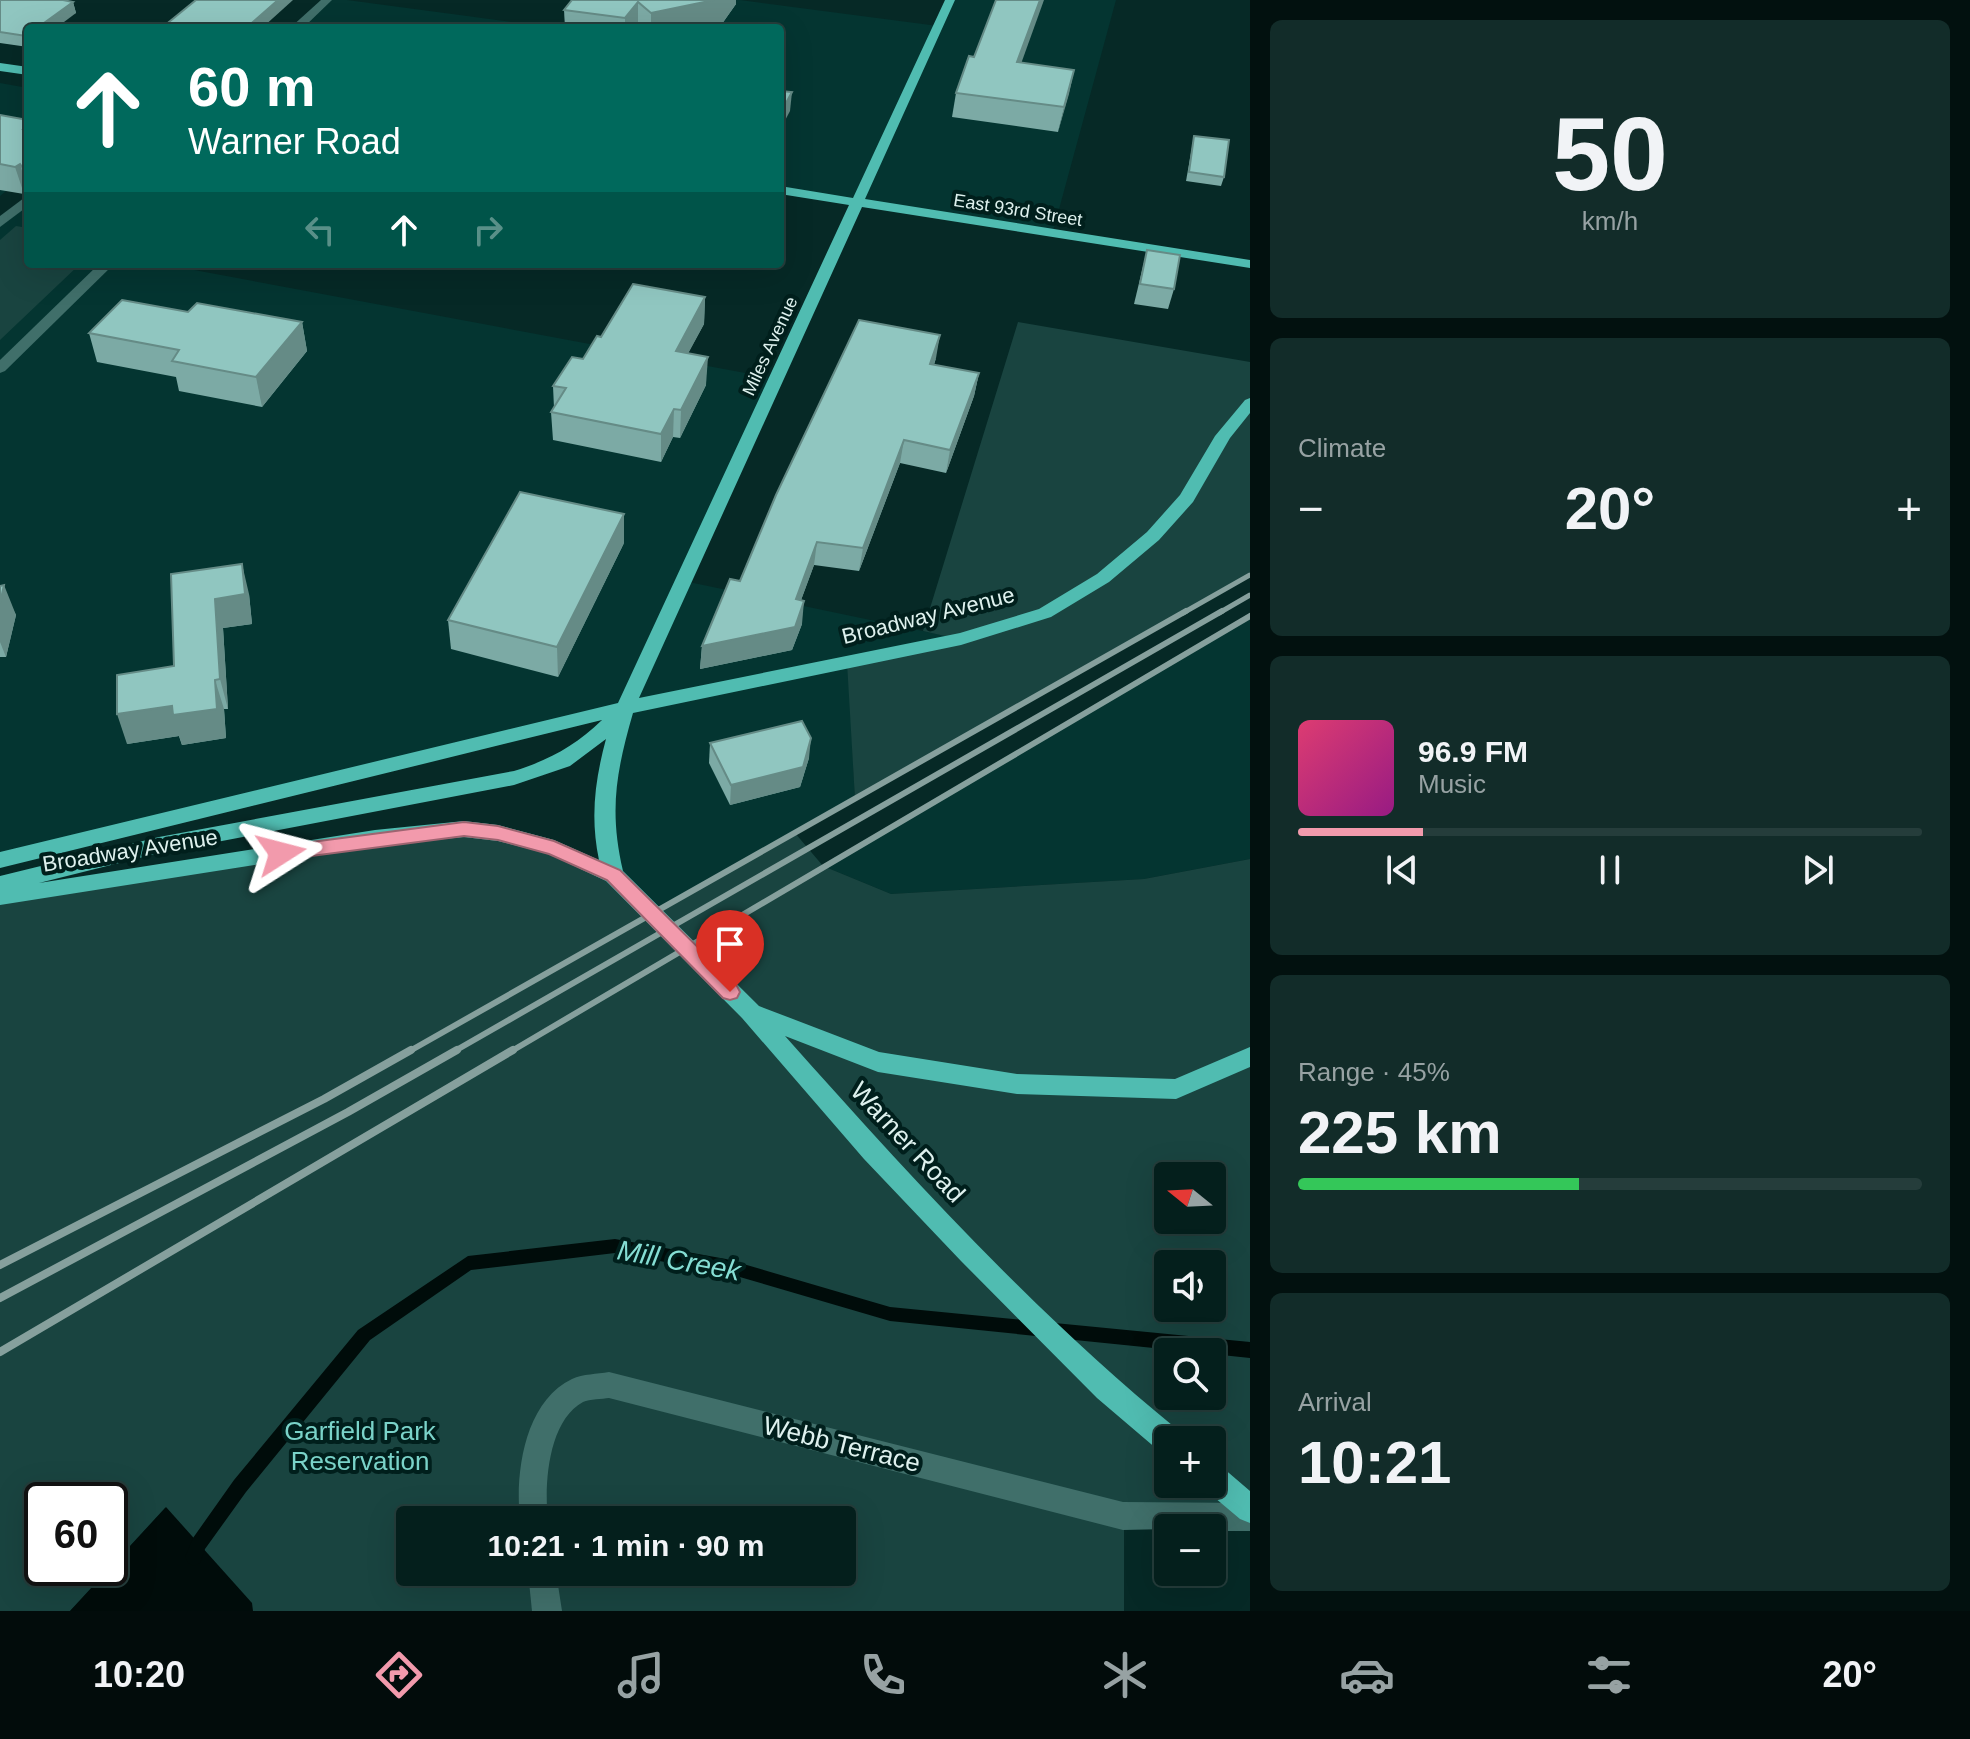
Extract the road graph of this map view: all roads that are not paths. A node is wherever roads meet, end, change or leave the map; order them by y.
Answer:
1 (327, 0) edge
2 (950, 0) edge
3 (300, 24) edge
4 (0, 67) edge
5 (24, 70) edge
6 (784, 191) edge
7 (24, 202) edge
8 (858, 202) junction
9 (0, 223) edge
10 (1250, 264) edge
11 (103, 268) edge
12 (0, 368) edge
13 (1250, 403) edge
14 (625, 708) junction
15 (0, 860) edge
16 (613, 875) junction
17 (0, 884) edge
18 (0, 897) edge
19 (750, 1011) junction
20 (1250, 1057) edge
21 (1154, 1428) edge
22 (1226, 1489) edge
23 (532, 1506) edge
24 (1250, 1509) edge
25 (1250, 1517) edge
26 (544, 1586) edge
27 (547, 1611) edge

1 - 3 street
2 - 8 main road, Miles Avenue
4 - 5 main road
6 - 8 main road, East 93rd Street
7 - 9 street
8 - 10 main road, East 93rd Street
8 - 14 main road, Miles Avenue
11 - 12 street
13 - 14 main road, Broadway Avenue
14 - 15 main road, Broadway Avenue
14 - 16 main road
14 - 17 main road
16 - 18 main road, Broadway Avenue
16 - 19 main road, Warner Road
19 - 20 main road
19 - 21 main road, Warner Road
22 - 24 main road
23 - 25 street, Webb Terrace
26 - 27 street

